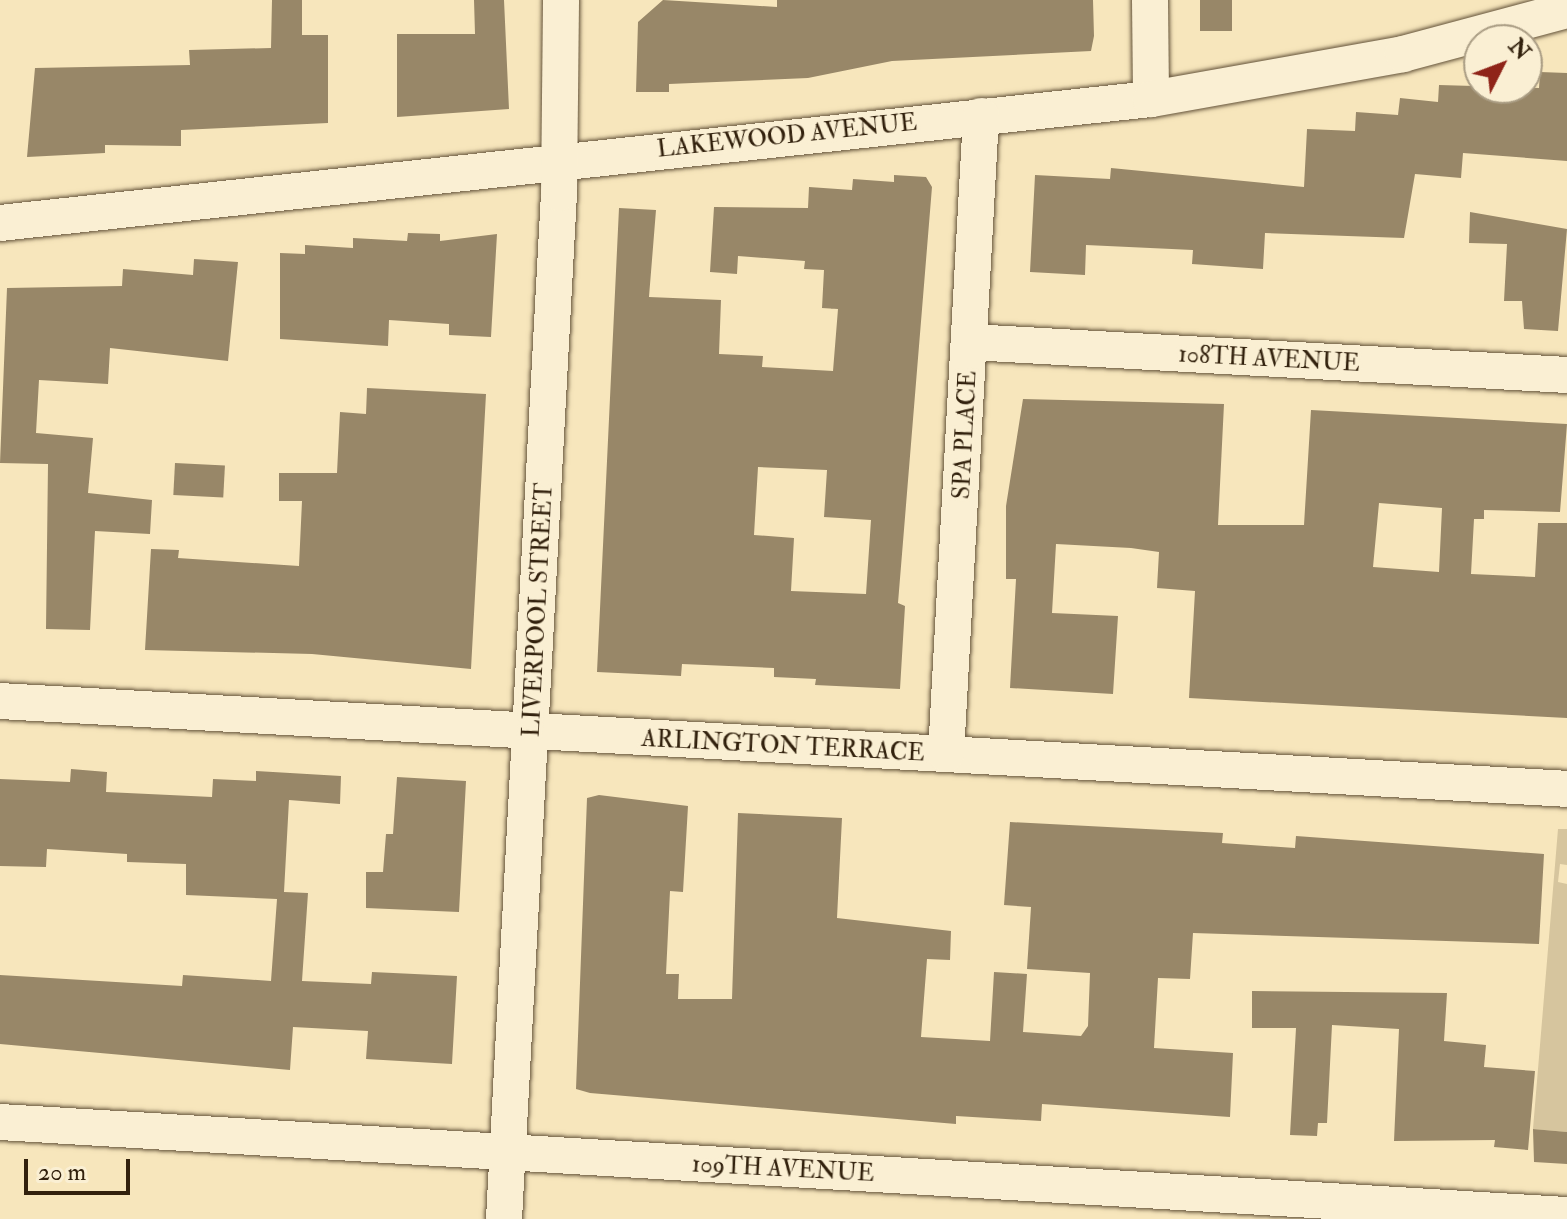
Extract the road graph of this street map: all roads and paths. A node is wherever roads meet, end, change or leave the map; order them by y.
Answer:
1 (561, 0) edge
2 (1150, 0) edge
3 (1567, 10) edge
4 (1151, 99) junction
5 (981, 116) junction
6 (560, 158) junction
7 (0, 223) edge
8 (970, 342) junction
9 (1567, 375) edge
10 (0, 701) edge
11 (531, 732) junction
12 (946, 754) junction
13 (1567, 789) edge
14 (0, 1122) edge
15 (507, 1154) junction
16 (1567, 1215) edge
17 (504, 1219) edge

1 - 6 street, LIVERPOOL STREET
2 - 4 street
3 - 4 street, LAKEWOOD AVENUE
4 - 5 street, LAKEWOOD AVENUE
5 - 6 street, LAKEWOOD AVENUE
5 - 8 street, SPA PLACE
6 - 7 street, LAKEWOOD AVENUE
6 - 11 street, LIVERPOOL STREET
8 - 9 street, 108TH AVENUE
8 - 12 street, SPA PLACE
10 - 11 street, ARLINGTON TERRACE
11 - 12 street, ARLINGTON TERRACE
11 - 15 street, LIVERPOOL STREET
12 - 13 street, ARLINGTON TERRACE
14 - 15 street, 109TH AVENUE
15 - 16 street, 109TH AVENUE
15 - 17 street, LIVERPOOL STREET

